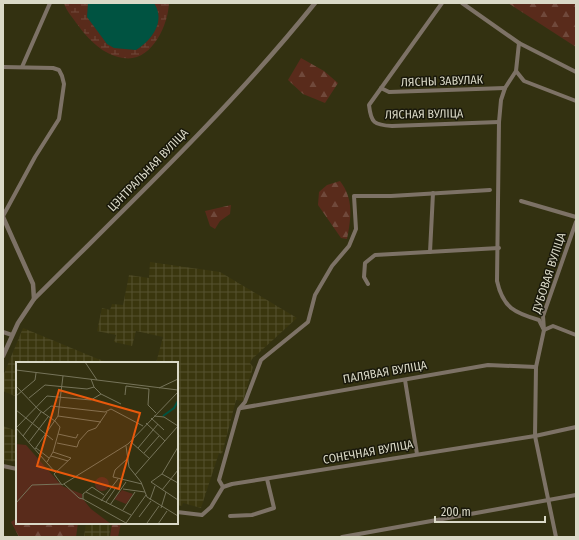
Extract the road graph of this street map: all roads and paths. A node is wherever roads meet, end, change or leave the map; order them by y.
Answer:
1 (50, 3) edge
2 (315, 3) edge
3 (442, 3) edge
4 (462, 3) edge
5 (519, 43) junction
6 (3, 67) edge
7 (22, 67) junction
8 (516, 71) junction
9 (576, 72) edge
10 (381, 88) junction
11 (505, 88) junction
12 (576, 101) edge
13 (499, 122) junction
14 (490, 190) dead end
15 (433, 194) junction
16 (521, 201) dead end
17 (3, 217) edge
18 (576, 217) edge
19 (576, 222) edge
20 (498, 248) junction
21 (430, 252) junction
22 (368, 284) dead end
23 (34, 299) junction
24 (544, 330) junction
25 (3, 332) edge
26 (576, 335) edge
27 (12, 336) junction
28 (3, 356) edge
29 (536, 367) junction
30 (405, 380) junction
31 (239, 409) junction
32 (576, 426) edge
33 (535, 436) junction
34 (417, 454) junction
35 (3, 466) edge
36 (16, 469) edge
37 (267, 479) junction
38 (223, 487) junction
39 (576, 495) edge
40 (548, 500) junction
41 (178, 512) edge
42 (230, 516) dead end
43 (342, 537) edge
44 (556, 537) edge

1 - 7 street
2 - 23 street, ЦЭНТРАЛЬНАЯ ВУЛІЦА
3 - 10 street, ЛЯСНАЯ ВУЛІЦА
4 - 5 street
5 - 8 street
5 - 9 street
6 - 7 street
7 - 17 street
8 - 11 street
8 - 12 street
10 - 11 street, ЛЯСНЫ ЗАВУЛАК
10 - 13 street, ЛЯСНАЯ ВУЛІЦА
11 - 13 street
13 - 20 street
14 - 15 street
15 - 21 street
15 - 31 street
16 - 18 street
17 - 23 street
19 - 24 street, ДУБОВАЯ ВУЛІЦА
20 - 21 street
20 - 24 street
21 - 22 street
23 - 27 street, ЦЭНТРАЛЬНАЯ ВУЛІЦА
24 - 26 street
24 - 29 street, ДУБОВАЯ ВУЛІЦА
25 - 27 street
27 - 28 street, ЦЭНТРАЛЬНАЯ ВУЛІЦА
29 - 30 street, ПАЛЯВАЯ ВУЛІЦА
29 - 33 street, ДУБОВАЯ ВУЛІЦА
30 - 31 street, ПАЛЯВАЯ ВУЛІЦА
30 - 34 street
31 - 38 street
32 - 33 street, СОНЕЧНАЯ ВУЛІЦА
33 - 34 street, СОНЕЧНАЯ ВУЛІЦА
33 - 40 street, ДУБОВАЯ ВУЛІЦА
34 - 37 street, СОНЕЧНАЯ ВУЛІЦА
35 - 36 street
37 - 38 street, СОНЕЧНАЯ ВУЛІЦА
37 - 42 street
38 - 41 street
39 - 40 street
40 - 43 street
40 - 44 street, ДУБОВАЯ ВУЛІЦА

